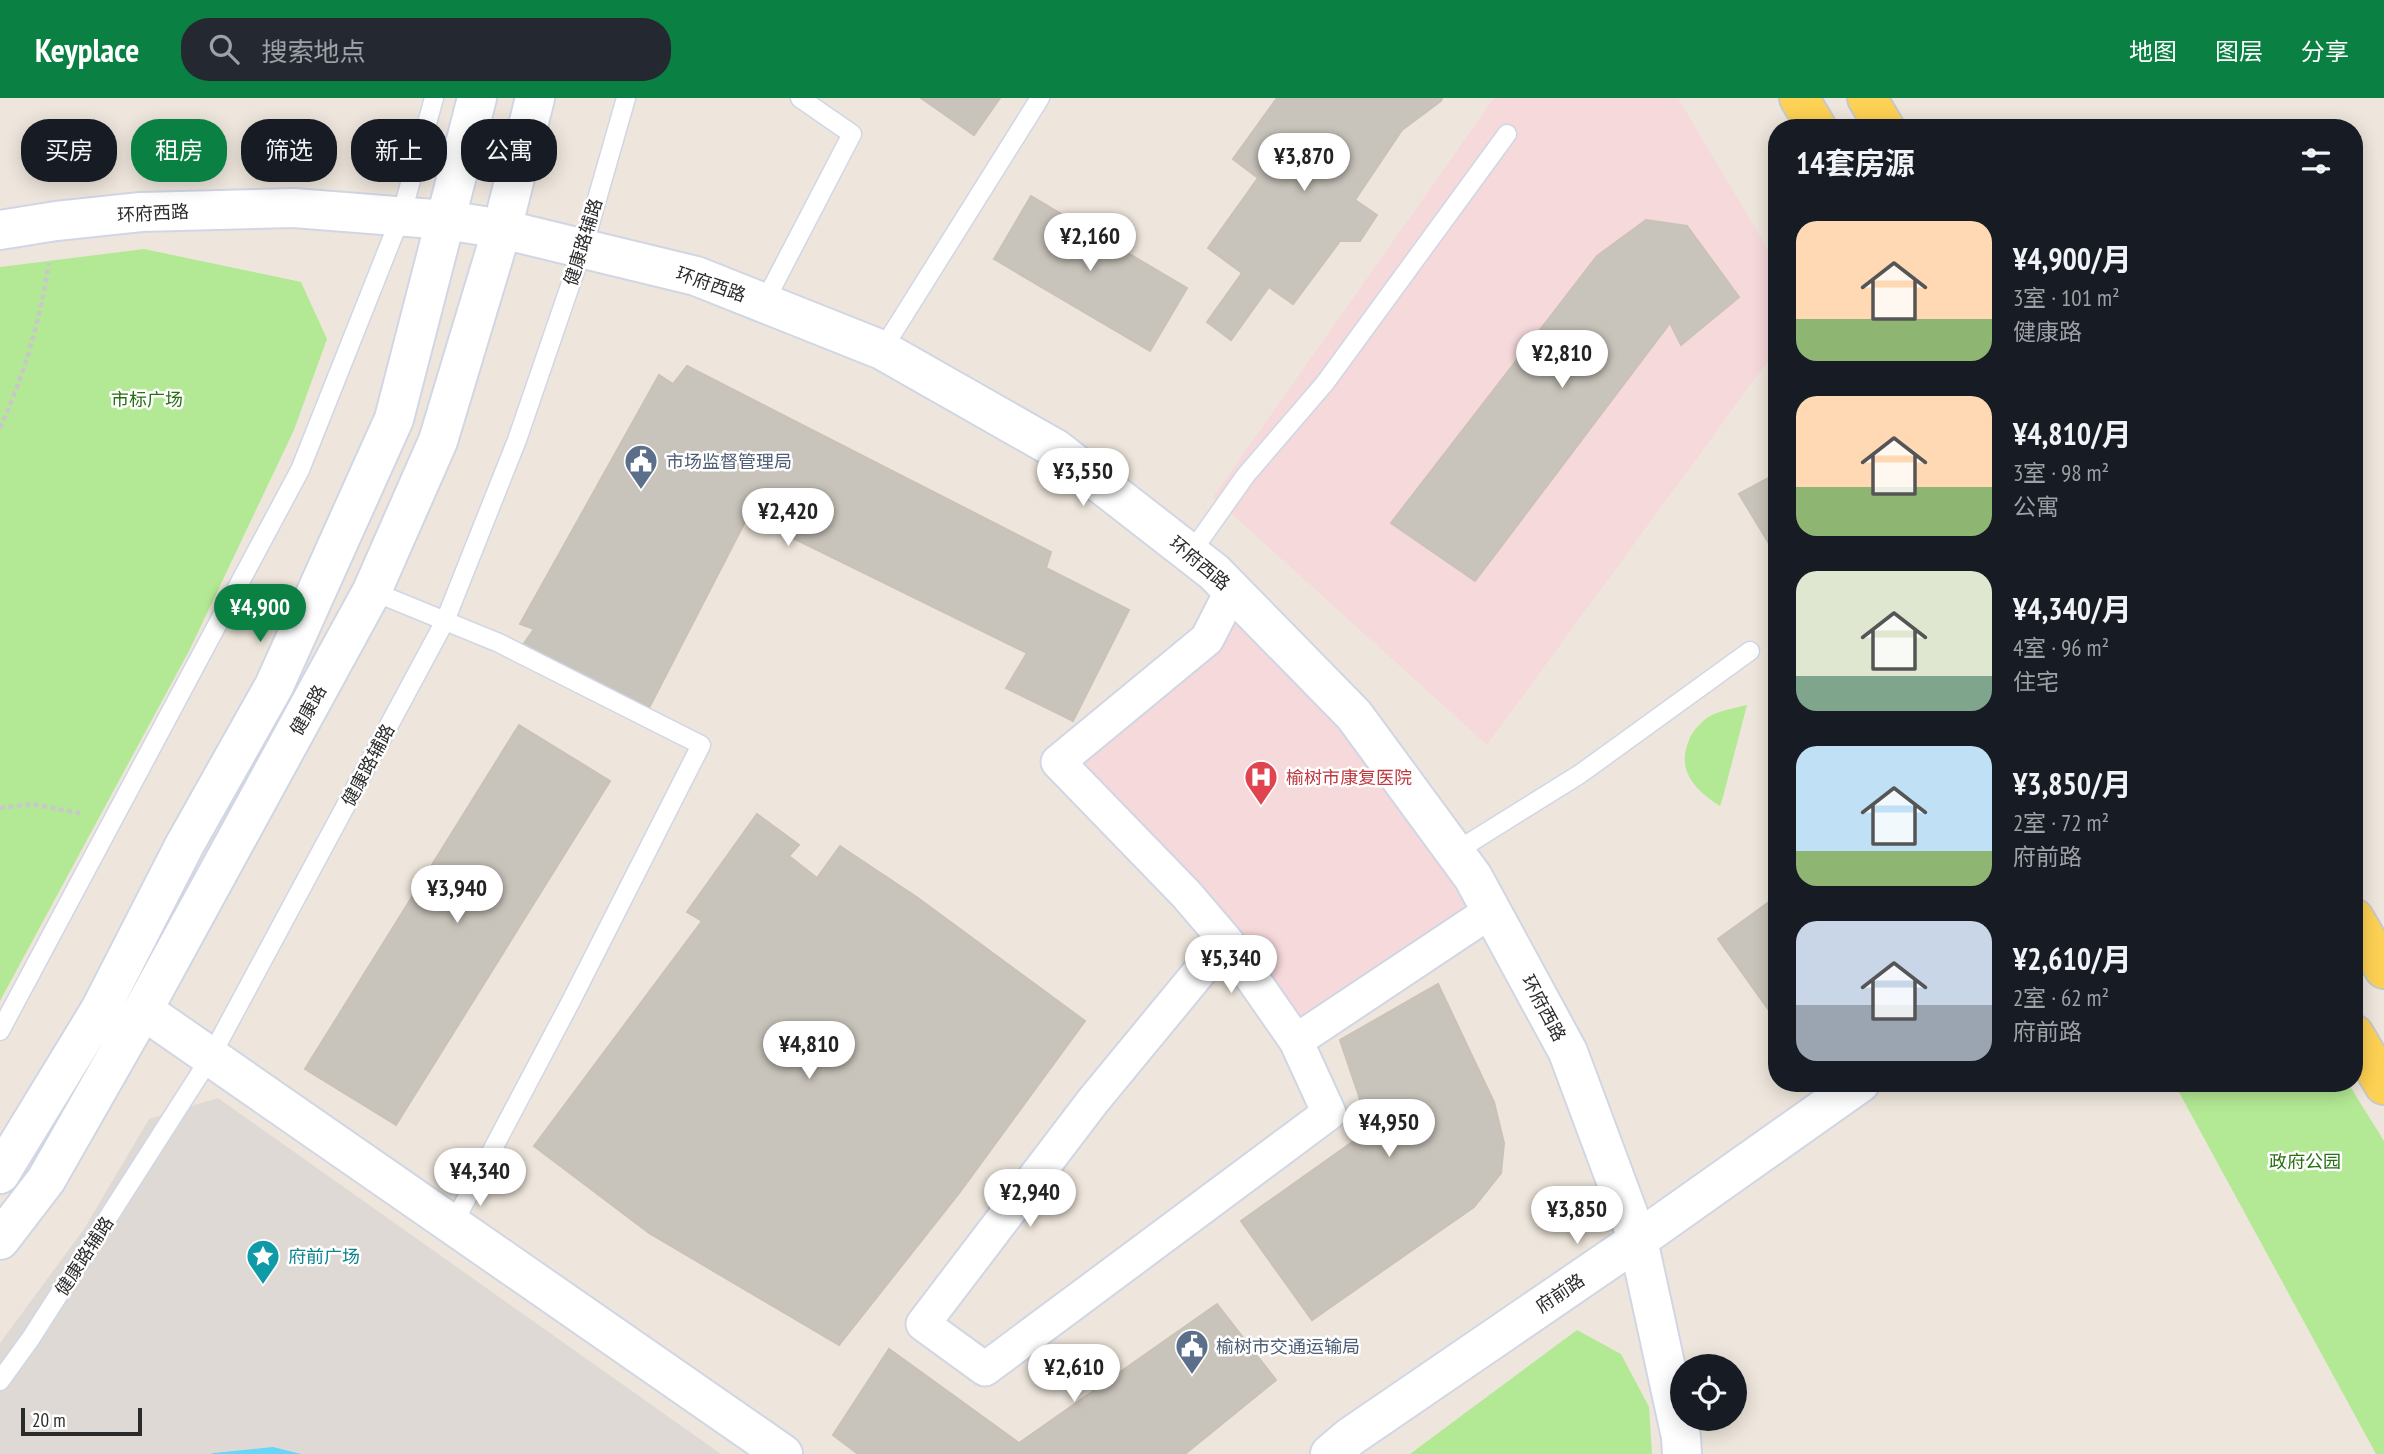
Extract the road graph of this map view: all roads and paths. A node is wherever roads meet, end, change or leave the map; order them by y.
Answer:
1 (435, 98) edge
2 (477, 98) edge
3 (536, 98) edge
4 (626, 98) edge
5 (800, 98) edge
6 (1040, 98) edge
7 (1799, 98) edge
8 (1867, 98) edge
9 (1812, 119) edge
10 (1880, 119) edge
11 (1507, 134) dead end
12 (401, 216) junction
13 (446, 220) junction
14 (56, 221) junction
15 (502, 229) junction
16 (0, 230) edge
17 (583, 248) junction
18 (764, 303) junction
19 (882, 350) junction
20 (0, 428) edge
21 (1190, 554) junction
22 (1232, 590) junction
23 (372, 591) junction
24 (445, 621) junction
25 (1750, 650) dead end
26 (1455, 852) junction
27 (1491, 911) junction
28 (2363, 933) edge
29 (1227, 942) junction
30 (2384, 969) edge
31 (143, 1010) junction
32 (0, 1031) edge
33 (1296, 1041) junction
34 (2363, 1049) edge
35 (210, 1058) junction
36 (2384, 1085) edge
37 (1847, 1092) edge
38 (0, 1174) edge
39 (452, 1226) junction
40 (0, 1240) edge
41 (1638, 1240) junction
42 (0, 1381) edge
43 (783, 1454) edge
44 (1330, 1454) edge
45 (1682, 1454) edge

1 - 12 lane
2 - 13 street
3 - 15 street, 健康路
4 - 17 lane, 健康路辅路
5 - 18 lane
6 - 19 lane
7 - 9 main road
8 - 10 main road
11 - 21 lane
12 - 13 street, 环府西路
12 - 14 street, 环府西路
12 - 32 lane
13 - 15 street, 环府西路
13 - 38 street
14 - 16 street, 环府西路
14 - 20 path
15 - 17 street, 环府西路
15 - 23 street, 健康路
17 - 18 street, 环府西路
17 - 24 lane, 健康路辅路
18 - 19 street, 环府西路
19 - 21 street, 环府西路
21 - 22 street, 环府西路
22 - 26 street, 环府西路
22 - 29 street
23 - 24 lane
23 - 31 street, 健康路
24 - 35 lane, 健康路辅路
24 - 39 lane
25 - 26 lane
26 - 27 street, 环府西路
27 - 33 street
27 - 41 street, 环府西路
28 - 30 main road
29 - 33 street
29 - 33 street
31 - 35 street
31 - 40 street, 健康路
34 - 36 main road
35 - 39 street
35 - 42 lane, 健康路辅路
37 - 41 street, 府前路
39 - 43 street
41 - 44 street, 府前路
41 - 45 street, 环府西路

